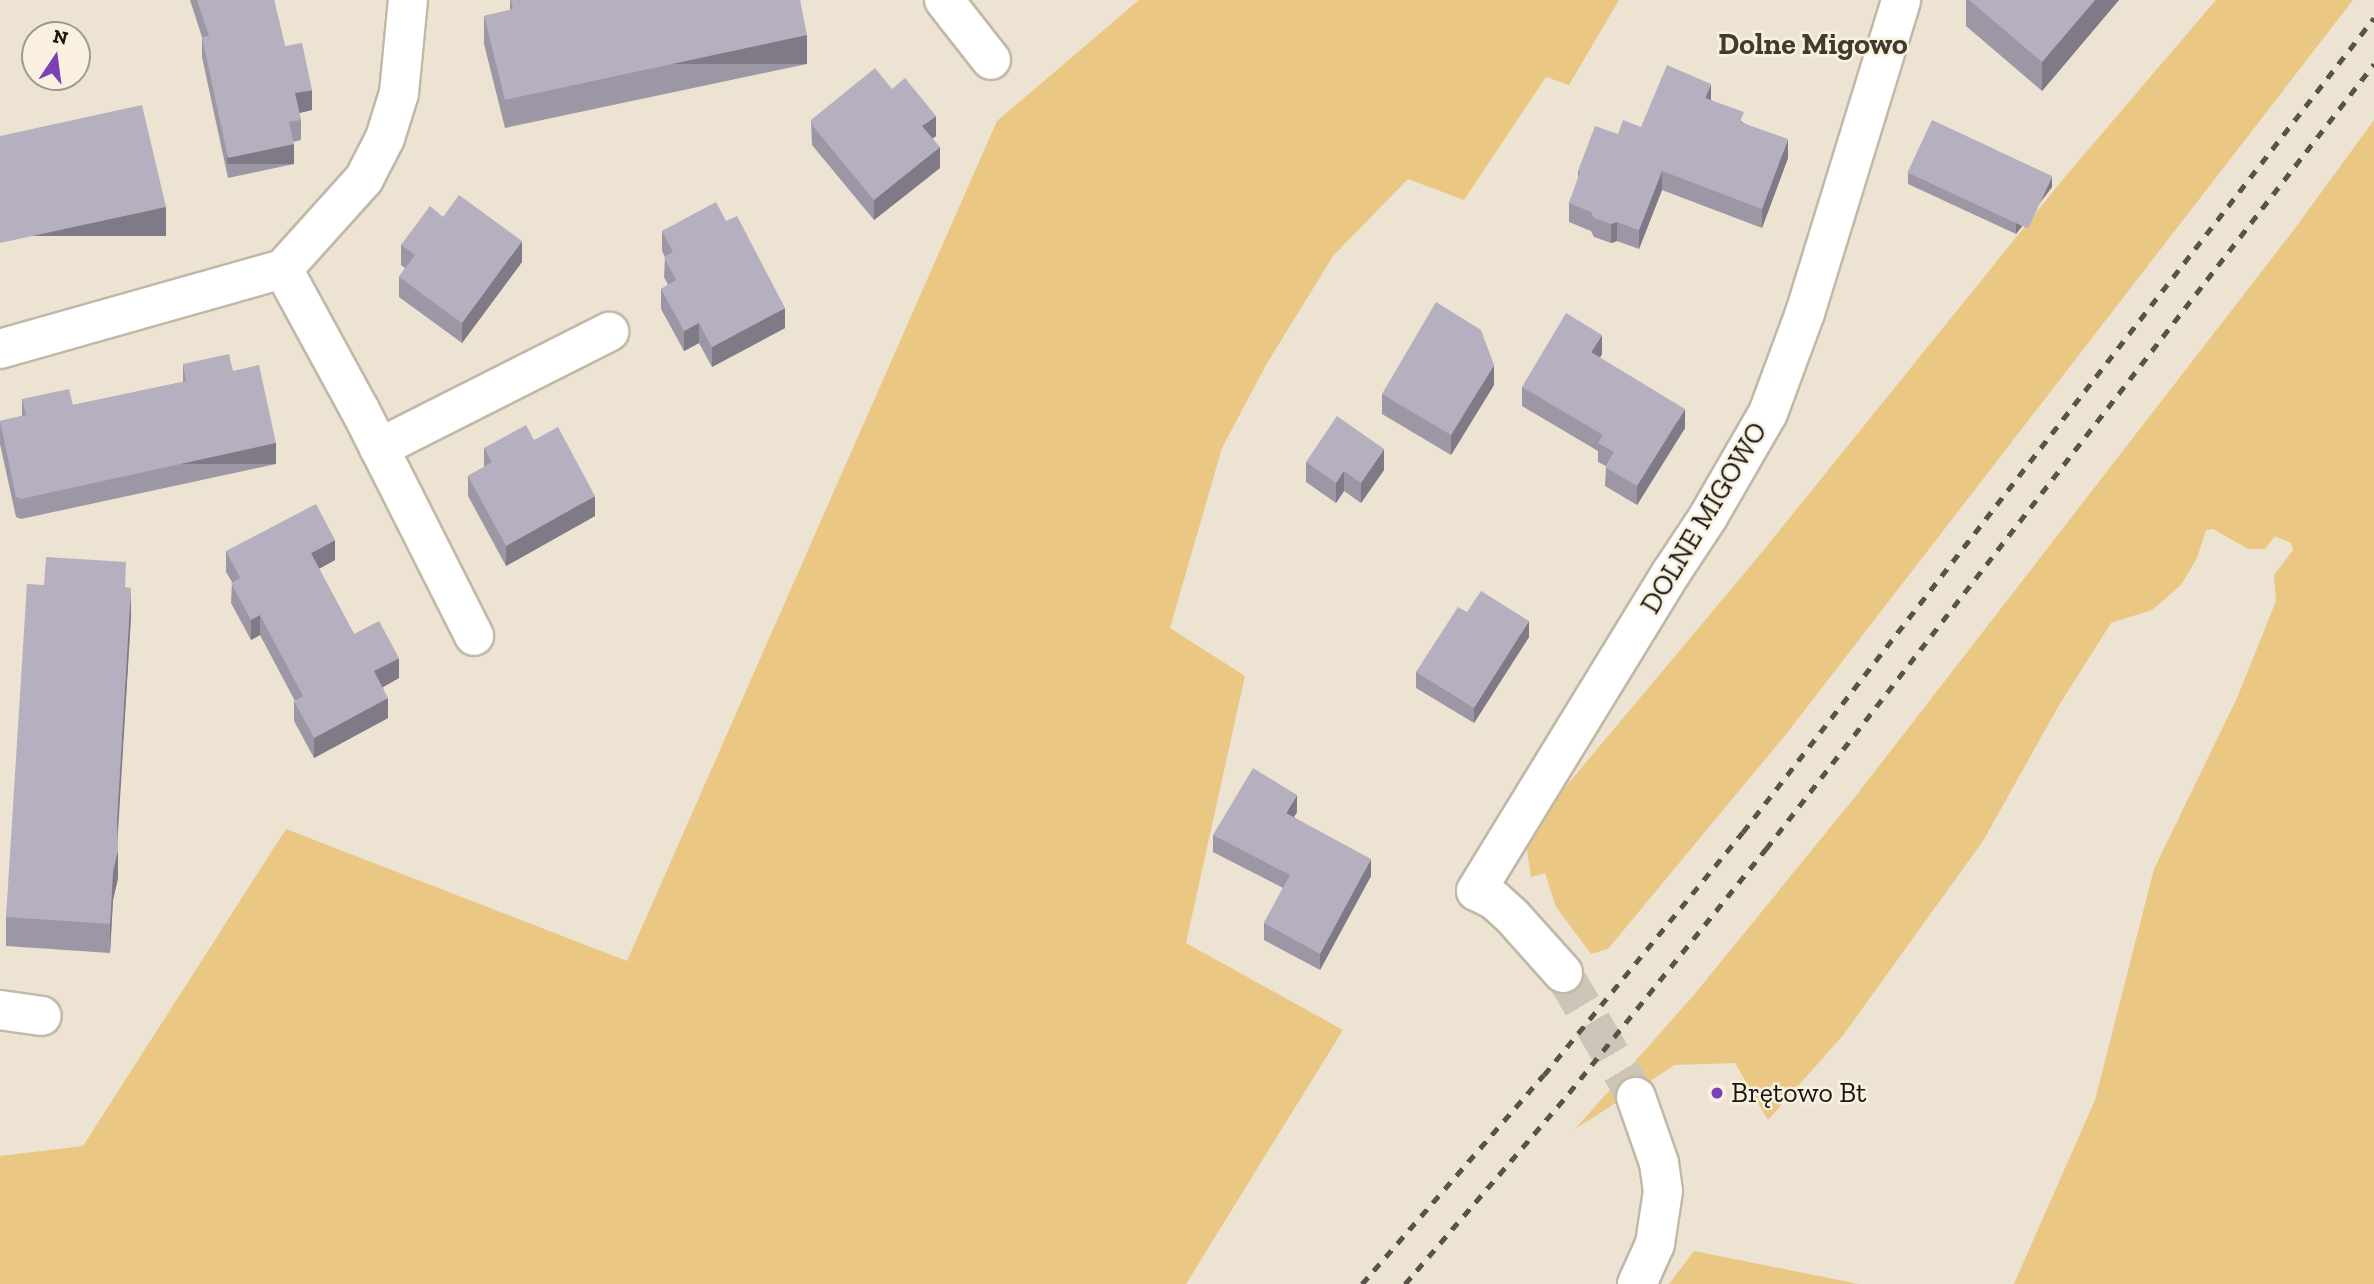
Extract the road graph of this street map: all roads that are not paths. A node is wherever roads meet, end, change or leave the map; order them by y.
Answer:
1 (408, 0) edge
2 (944, 0) edge
3 (1901, 0) edge
4 (991, 60) dead end
5 (283, 269) junction
6 (609, 331) dead end
7 (0, 349) edge
8 (379, 447) junction
9 (474, 636) dead end
10 (1563, 973) tunnel mouth
11 (0, 1010) edge
12 (42, 1016) dead end
13 (1636, 1097) tunnel mouth
14 (1637, 1284) edge

1 - 5 street
2 - 4 street
3 - 10 street, DOLNE MIGOWO
5 - 7 street
5 - 8 street
6 - 8 street
8 - 9 street
11 - 12 street
13 - 14 street

